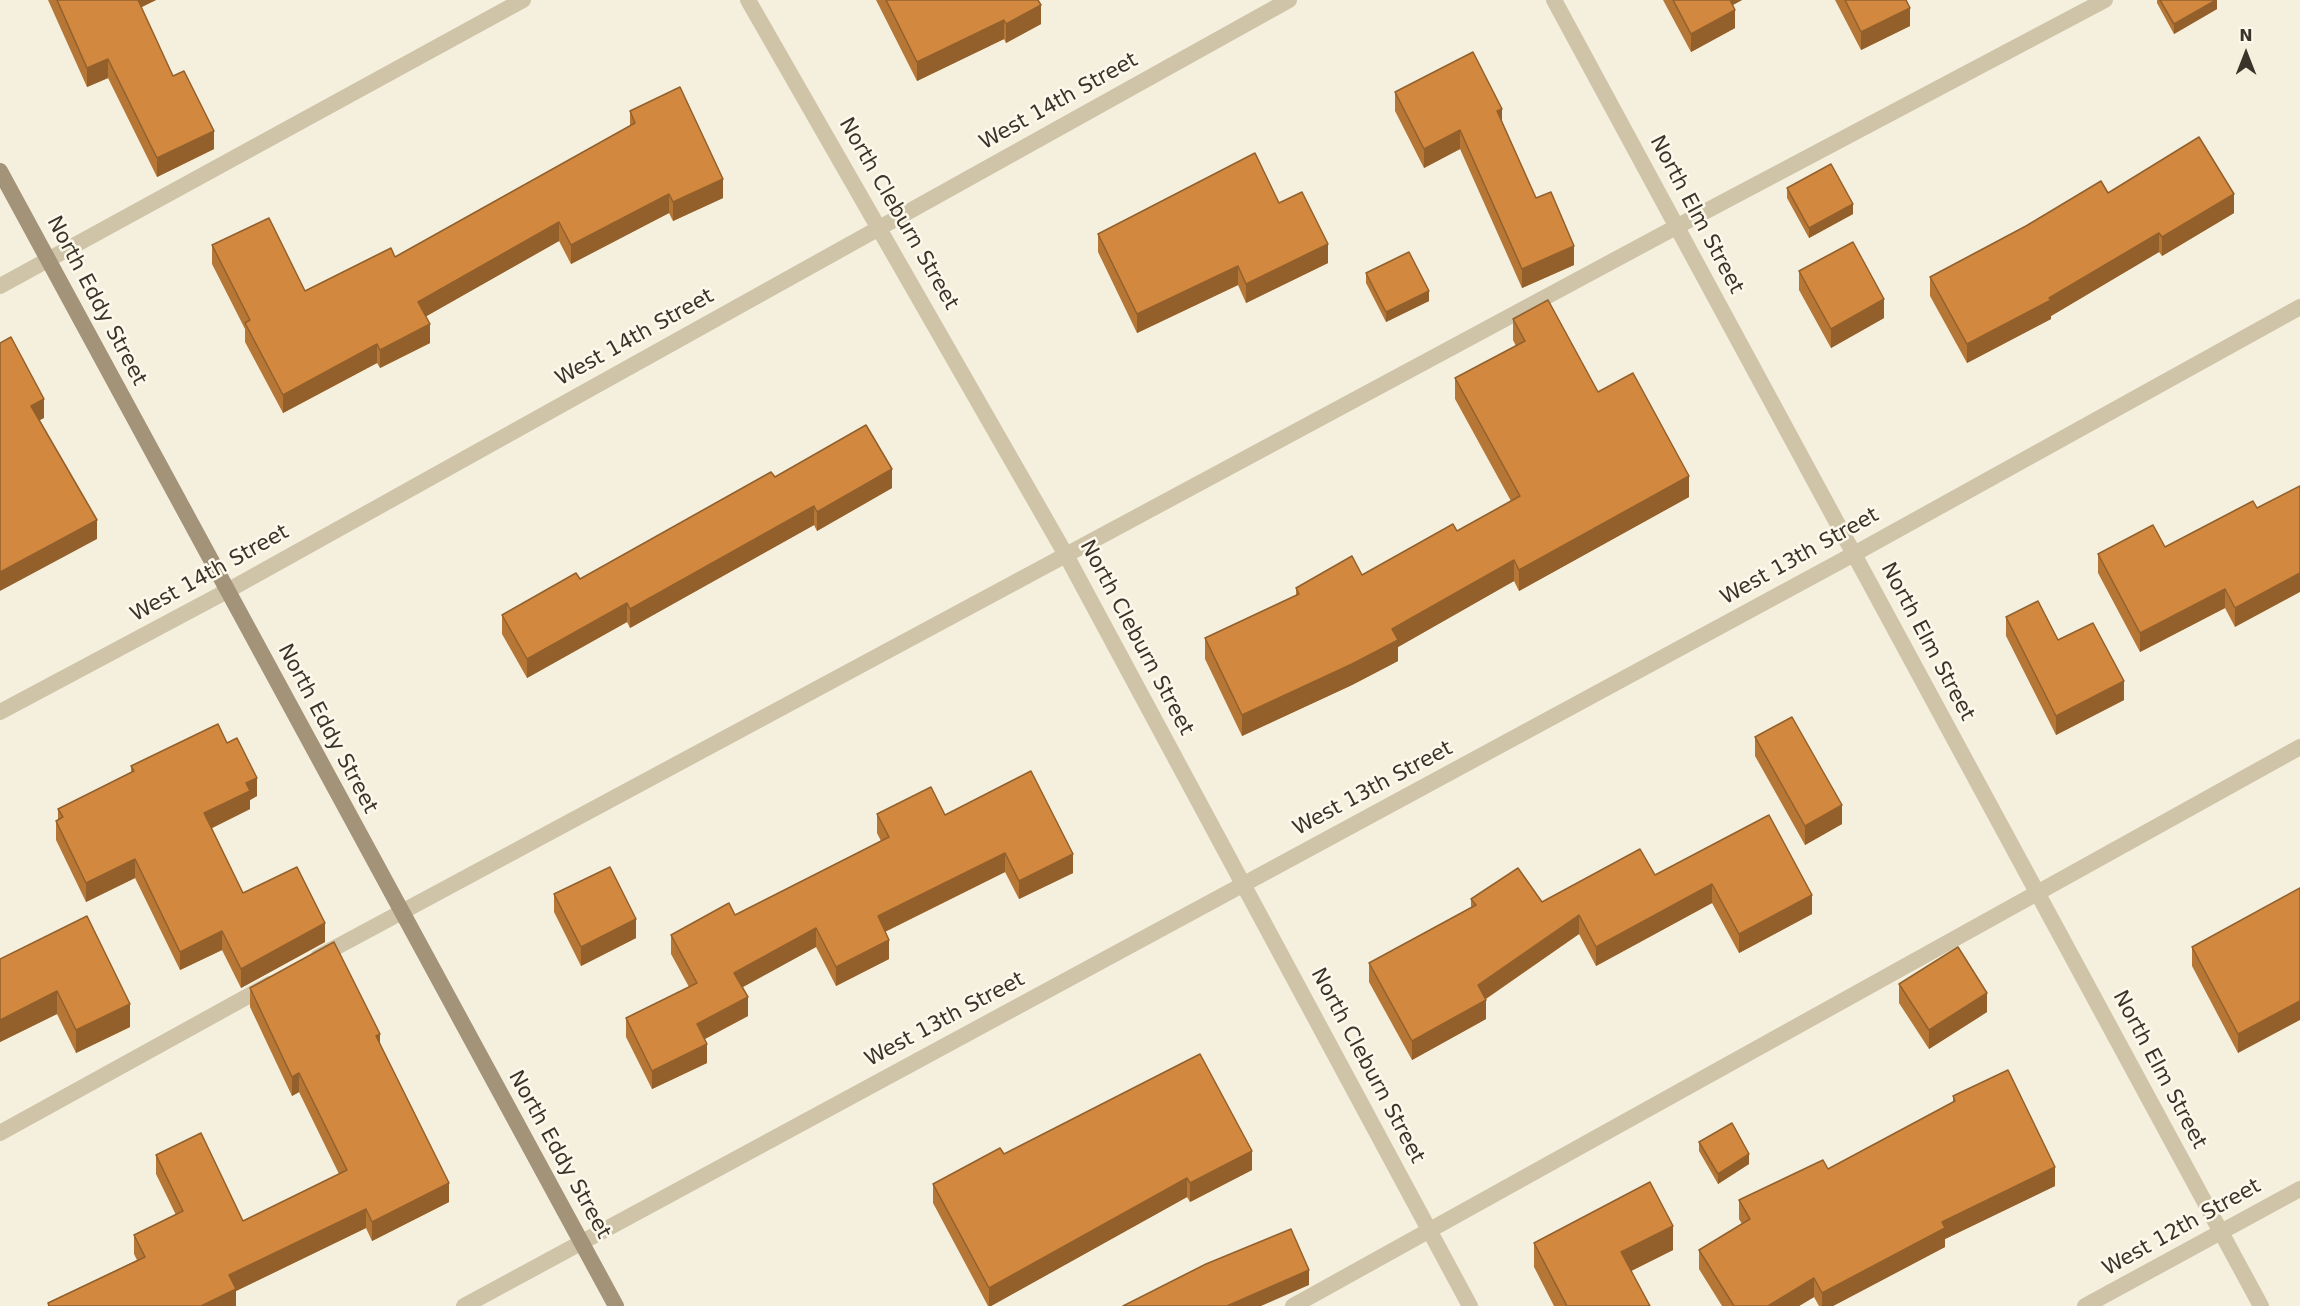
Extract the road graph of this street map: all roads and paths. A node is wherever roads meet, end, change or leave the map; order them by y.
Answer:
1 (523, 0) edge
2 (748, 0) edge
3 (1289, 0) edge
4 (1554, 0) edge
5 (2105, 0) edge
6 (0, 171) edge
7 (1676, 226) junction
8 (880, 227) junction
9 (48, 260) junction
10 (0, 286) edge
11 (2300, 307) edge
12 (1854, 554) junction
13 (1066, 555) junction
14 (227, 591) junction
15 (0, 712) edge
16 (2300, 747) edge
17 (1244, 884) junction
18 (2037, 891) junction
19 (400, 912) junction
20 (308, 963) edge
21 (287, 974) edge
22 (0, 1133) edge
23 (2300, 1189) edge
24 (1430, 1230) junction
25 (2221, 1232) junction
26 (581, 1242) junction
27 (464, 1306) edge
28 (616, 1306) edge
29 (1293, 1306) edge
30 (1470, 1306) edge
31 (2085, 1306) edge
32 (2261, 1306) edge

1 - 9 street
2 - 8 street, North Cleburn Street
3 - 8 street, West 14th Street
4 - 7 street, North Elm Street
5 - 7 street
6 - 9 main road, North Eddy Street
7 - 12 street, North Elm Street
7 - 13 street
8 - 13 street, North Cleburn Street
8 - 14 street, West 14th Street
9 - 10 street
9 - 14 main road, North Eddy Street
11 - 12 street, West 13th Street
12 - 17 street, West 13th Street
12 - 18 street, North Elm Street
13 - 17 street, North Cleburn Street
13 - 19 street
14 - 15 street, West 14th Street
14 - 19 main road, North Eddy Street
16 - 18 street
17 - 24 street, North Cleburn Street
17 - 26 street, West 13th Street
18 - 24 street
18 - 25 street, North Elm Street
19 - 20 street
19 - 26 main road, North Eddy Street
21 - 22 street
23 - 25 street, West 12th Street
24 - 29 street
24 - 30 street, North Cleburn Street
25 - 31 street, West 12th Street
25 - 32 street, North Elm Street
26 - 27 street, West 13th Street
26 - 28 main road, North Eddy Street

